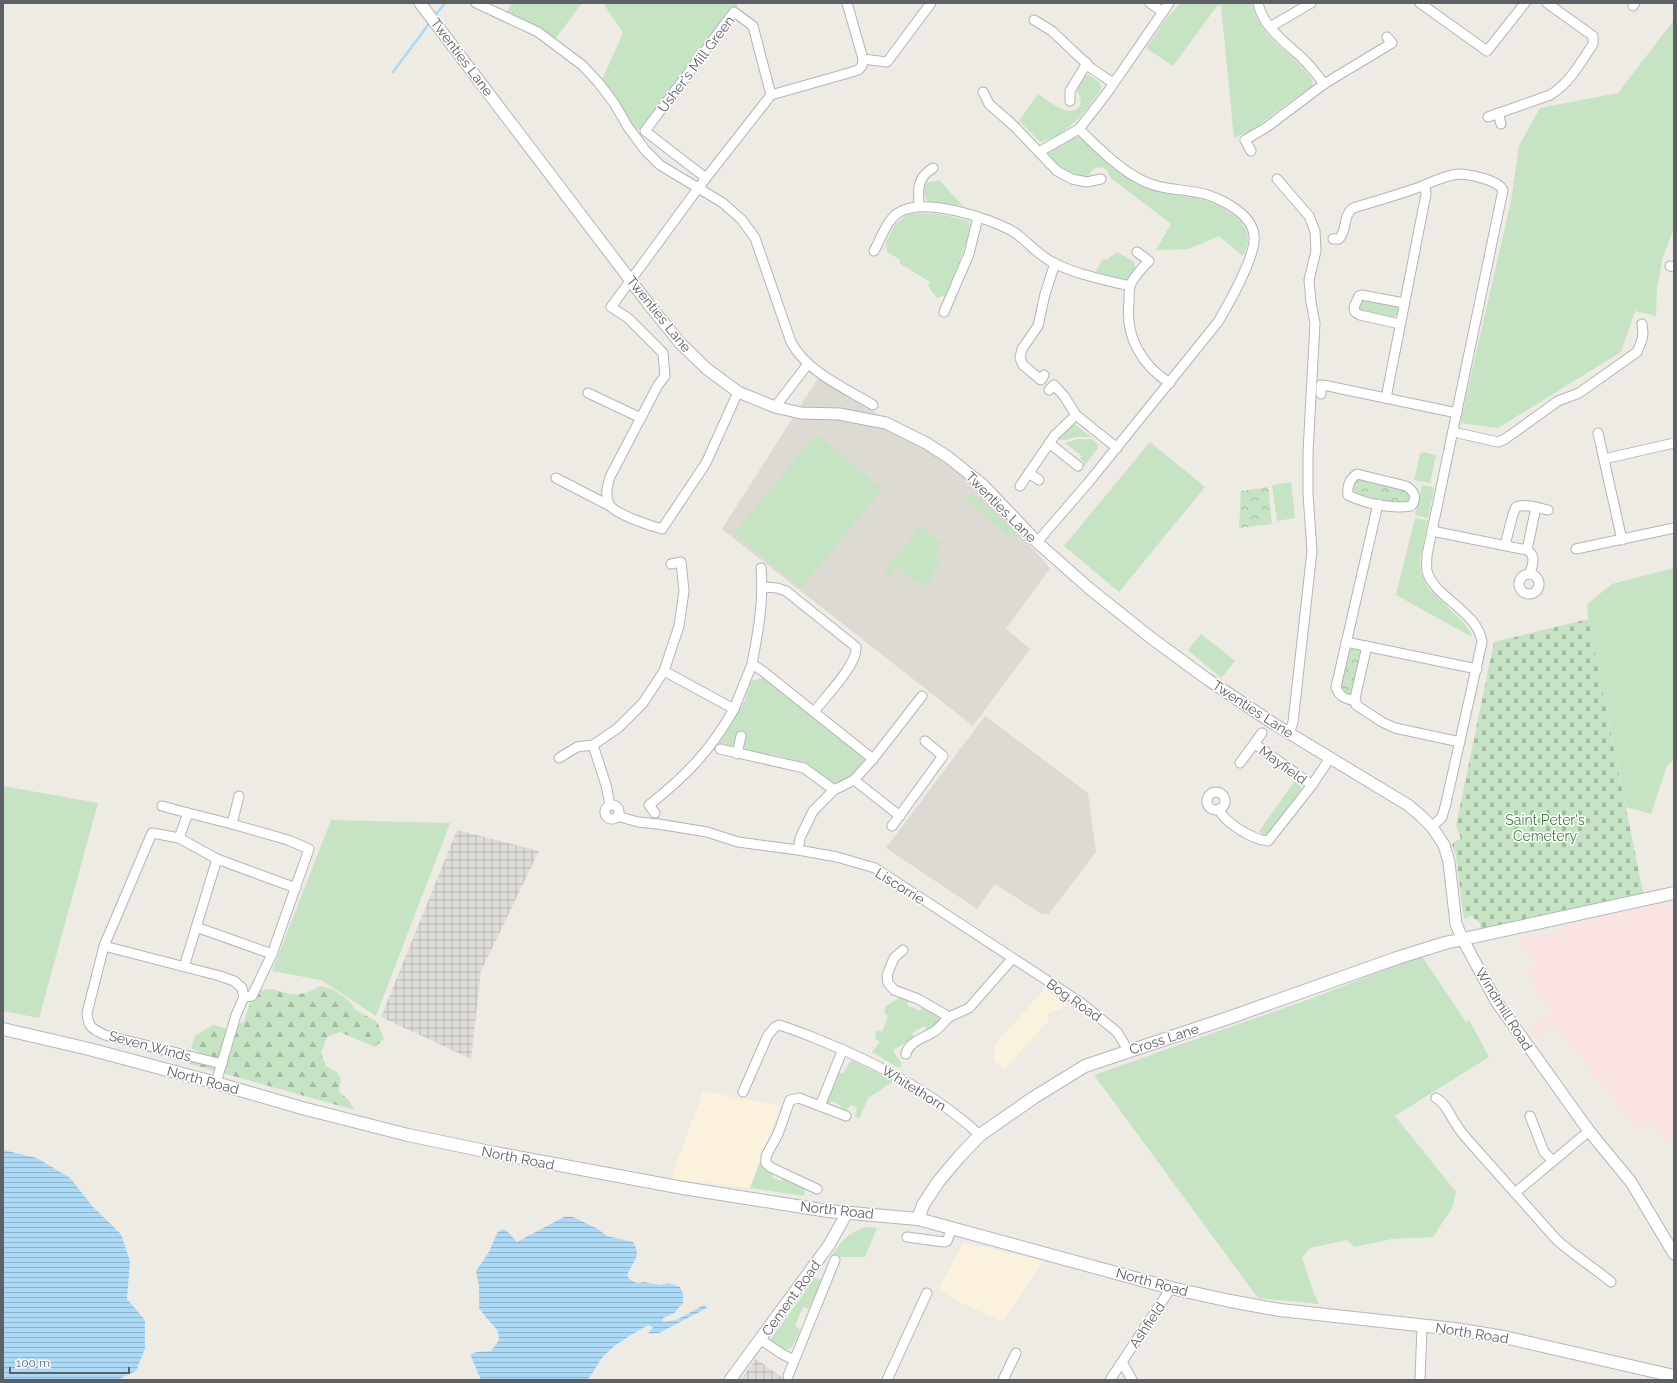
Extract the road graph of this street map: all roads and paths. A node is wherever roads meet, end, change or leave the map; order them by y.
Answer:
1 (420, 3) edge
2 (476, 3) edge
3 (847, 3) edge
4 (931, 3) edge
5 (1150, 3) edge
6 (1169, 3) edge
7 (1258, 3) edge
8 (1311, 3) edge
9 (1420, 3) edge
10 (1525, 3) edge
11 (1547, 3) edge
12 (1163, 12) junction
13 (1034, 20) dead end
14 (1270, 27) junction
15 (1387, 37) dead end
16 (862, 59) junction
17 (1087, 63) junction
18 (1113, 83) junction
19 (1324, 84) junction
20 (983, 92) dead end
21 (771, 95) junction
22 (1070, 101) dead end
23 (1498, 113) junction
24 (1488, 117) dead end
25 (1501, 124) dead end
26 (1078, 129) junction
27 (1251, 151) dead end
28 (1039, 152) junction
29 (933, 168) dead end
30 (706, 178) junction
31 (1101, 179) dead end
32 (1277, 179) dead end
33 (1425, 185) junction
34 (699, 187) junction
35 (919, 206) junction
36 (978, 217) junction
37 (1333, 239) dead end
38 (874, 251) dead end
39 (1137, 252) dead end
40 (1055, 263) junction
41 (631, 280) junction
42 (1130, 286) junction
43 (1404, 303) junction
44 (944, 312) dead end
45 (1400, 324) junction
46 (1642, 324) dead end
47 (808, 364) junction
48 (1044, 375) dead end
49 (1170, 383) junction
50 (1050, 390) dead end
51 (588, 392) dead end
52 (738, 392) junction
53 (1321, 394) dead end
54 (1386, 398) junction
55 (873, 405) dead end
56 (775, 407) junction
57 (1457, 413) junction
58 (1076, 415) junction
59 (641, 418) junction
60 (1453, 432) junction
61 (1598, 433) dead end
62 (1674, 442) edge
63 (1049, 443) junction
64 (1117, 448) junction
65 (1604, 459) junction
66 (1078, 466) dead end
67 (1029, 473) junction
68 (556, 478) dead end
69 (1039, 480) dead end
70 (1020, 486) dead end
71 (1378, 504) junction
72 (610, 506) junction
73 (1536, 508) junction
74 (1548, 510) dead end
75 (1674, 528) edge
76 (1432, 531) junction
77 (1622, 540) junction
78 (1037, 542) junction
79 (1505, 545) junction
80 (1576, 549) dead end
81 (1527, 550) junction
82 (671, 564) dead end
83 (761, 568) dead end
84 (1530, 574) dead end
85 (763, 587) junction
86 (1346, 642) junction
87 (1367, 646) junction
88 (752, 664) junction
89 (1477, 669) junction
90 (664, 671) junction
91 (922, 696) dead end
92 (1356, 701) junction
93 (734, 709) junction
94 (814, 712) junction
95 (1262, 733) dead end
96 (1289, 734) junction
97 (741, 736) dead end
98 (925, 741) dead end
99 (1460, 742) junction
100 (1255, 744) junction
101 (593, 745) junction
102 (720, 749) dead end
103 (737, 754) junction
104 (559, 758) dead end
105 (1330, 758) junction
106 (873, 759) junction
107 (1240, 763) dead end
108 (854, 780) junction
109 (1312, 785) junction
110 (834, 790) junction
111 (240, 796) dead end
112 (162, 806) dead end
113 (1219, 809) dead end
114 (188, 813) junction
115 (655, 813) dead end
116 (900, 816) junction
117 (232, 824) junction
118 (892, 826) dead end
119 (1432, 827) junction
120 (179, 838) junction
121 (798, 850) junction
122 (217, 859) junction
123 (296, 888) junction
124 (1674, 893) edge
125 (196, 928) junction
126 (1462, 938) junction
127 (104, 946) junction
128 (903, 950) dead end
129 (272, 954) junction
130 (1012, 959) junction
131 (184, 967) junction
132 (244, 997) junction
133 (949, 1017) junction
134 (3, 1030) edge
135 (843, 1049) junction
136 (1128, 1050) junction
137 (906, 1054) dead end
138 (222, 1064) junction
139 (216, 1083) junction
140 (743, 1092) dead end
141 (1436, 1098) dead end
142 (820, 1106) junction
143 (846, 1116) dead end
144 (1530, 1116) dead end
145 (1589, 1131) junction
146 (980, 1135) junction
147 (1553, 1161) junction
148 (817, 1188) dead end
149 (1516, 1192) junction
150 (847, 1213) junction
151 (918, 1219) junction
152 (952, 1228) junction
153 (908, 1237) dead end
154 (1674, 1254) edge
155 (835, 1260) dead end
156 (1611, 1282) dead end
157 (1171, 1288) junction
158 (927, 1293) dead end
159 (1422, 1326) junction
160 (760, 1340) junction
161 (1016, 1353) dead end
162 (794, 1360) junction
163 (1122, 1362) junction
164 (788, 1376) dead end
165 (1674, 1376) edge
166 (1660, 1377) edge
167 (730, 1380) edge
168 (887, 1380) edge
169 (1002, 1380) edge
170 (1110, 1380) edge
171 (1132, 1380) edge
172 (1420, 1380) edge

1 - 41 street, Twenties Lane
2 - 34 street
3 - 16 street
4 - 16 street
5 - 12 street
6 - 12 street
7 - 14 street
8 - 14 street
9 - 10 street
11 - 23 street
12 - 18 street
13 - 17 street
14 - 19 street
15 - 19 street
16 - 21 street
17 - 18 street
17 - 22 street
18 - 26 street
19 - 27 street
20 - 28 street
21 - 30 street
21 - 30 street, Usher's Mill Green
23 - 24 street
23 - 25 street
26 - 28 street
26 - 49 street
28 - 31 street
29 - 35 street
30 - 34 street
32 - 96 street
33 - 37 street
33 - 43 street
33 - 57 street
34 - 41 street
34 - 47 street
35 - 36 street
35 - 38 street
36 - 40 street
36 - 44 street
39 - 42 street
40 - 42 street
40 - 48 street
41 - 52 street, Twenties Lane
41 - 59 street
42 - 49 street
43 - 45 street
43 - 45 street
45 - 54 street
46 - 60 street
47 - 55 street
47 - 56 street
49 - 64 street
50 - 58 street
51 - 59 street
52 - 56 street, Twenties Lane
52 - 72 street
53 - 54 street
54 - 57 street
56 - 78 street, Twenties Lane
57 - 60 street
58 - 63 street
58 - 64 street
59 - 72 street
60 - 76 street
61 - 65 street
62 - 65 street
63 - 66 street
63 - 67 street
64 - 78 street
65 - 77 street
67 - 69 street
67 - 70 street
68 - 72 street
71 - 71 street
71 - 86 street
73 - 74 street
73 - 79 street
73 - 81 street
75 - 77 street
76 - 79 street
76 - 89 street
77 - 80 street
78 - 96 street, Twenties Lane
79 - 81 street
81 - 84 street
82 - 90 street
83 - 85 street
85 - 88 street
85 - 94 street
86 - 87 street
86 - 92 street
87 - 89 street
87 - 92 street
88 - 93 street
88 - 94 street
89 - 99 street
90 - 93 street
90 - 101 street
91 - 106 street
92 - 99 street
93 - 115 street
94 - 106 street
95 - 100 street, Mayfield
96 - 105 street, Twenties Lane
97 - 103 street
98 - 116 street
99 - 119 street
100 - 107 street, Mayfield
100 - 109 street, Mayfield
101 - 104 street
101 - 121 street, Liscorrie
102 - 103 street
103 - 110 street
105 - 109 street, Mayfield
105 - 119 street, Twenties Lane
106 - 108 street
108 - 110 street
108 - 116 street
109 - 113 street, Mayfield
110 - 121 street
111 - 117 street
112 - 114 street
114 - 117 street
114 - 120 street
116 - 118 street
117 - 123 street
119 - 126 street, Twenties Lane
120 - 122 street, Seven Winds
120 - 127 street, Seven Winds
121 - 130 street, Liscorrie
122 - 123 street, Seven Winds
122 - 125 street
123 - 129 street
124 - 126 main road
125 - 129 street
125 - 131 street
126 - 136 main road, Cross Lane
126 - 145 street, Windmill Road
127 - 131 street
127 - 138 street, Seven Winds
128 - 133 street
129 - 132 street
130 - 133 street
130 - 136 street, Bog Road
131 - 132 street
132 - 138 street
133 - 137 street
134 - 139 main road, North Road
135 - 140 street, Whitethorn
135 - 142 street
135 - 146 street, Whitethorn
136 - 146 main road, Cross Lane
138 - 139 street
139 - 150 main road, North Road
141 - 149 street
142 - 143 street
142 - 148 street
144 - 147 street
145 - 147 street
145 - 154 street, Windmill Road
146 - 151 main road, Cross Lane
147 - 149 street
149 - 156 street
150 - 151 main road, North Road
150 - 160 street, Cement Road
151 - 152 main road, North Road
152 - 153 street
152 - 157 main road, North Road
155 - 162 street
157 - 159 main road, North Road
157 - 163 street, Ashfield
158 - 168 street
159 - 166 main road, North Road
159 - 172 street
160 - 162 street
160 - 167 street, Cement Road
161 - 169 street
162 - 164 street
163 - 170 street, Ashfield
163 - 171 street, Ashfield
165 - 166 main road, North Road

